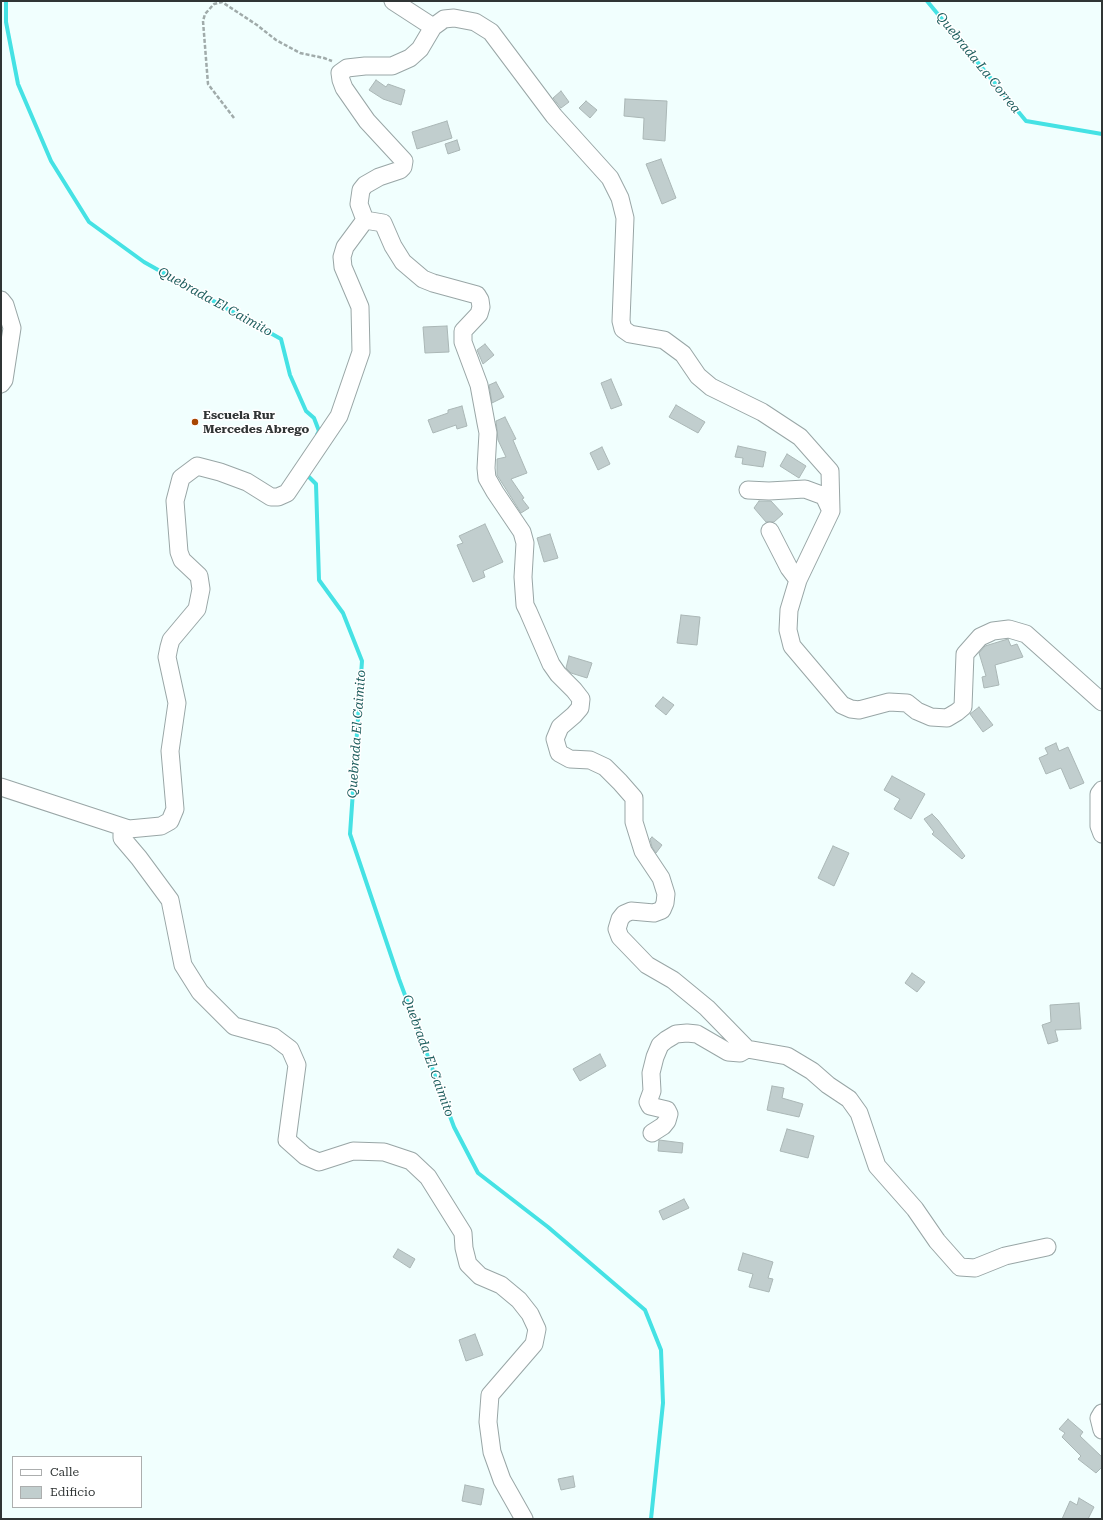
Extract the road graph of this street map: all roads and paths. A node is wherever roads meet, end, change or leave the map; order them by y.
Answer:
1 (393, 1) edge
2 (433, 27) junction
3 (347, 68) junction
4 (234, 118) dead end
5 (365, 220) junction
6 (1, 300) edge
7 (1, 384) edge
8 (748, 490) dead end
9 (831, 512) junction
10 (770, 531) dead end
11 (798, 580) junction
12 (1102, 702) edge
13 (1, 787) edge
14 (1102, 790) edge
15 (129, 829) junction
16 (1102, 834) edge
17 (747, 1049) junction
18 (652, 1133) dead end
19 (1047, 1247) dead end
20 (1102, 1413) edge
21 (1102, 1430) edge
22 (524, 1519) edge

1 - 2 street
2 - 3 street
2 - 9 street
3 - 4 path
3 - 5 street
5 - 15 street
5 - 17 street
6 - 7 street
8 - 9 street
9 - 11 street
10 - 11 street
11 - 12 street
13 - 15 street
14 - 16 street
15 - 22 street
17 - 18 street
17 - 19 street
20 - 21 street

